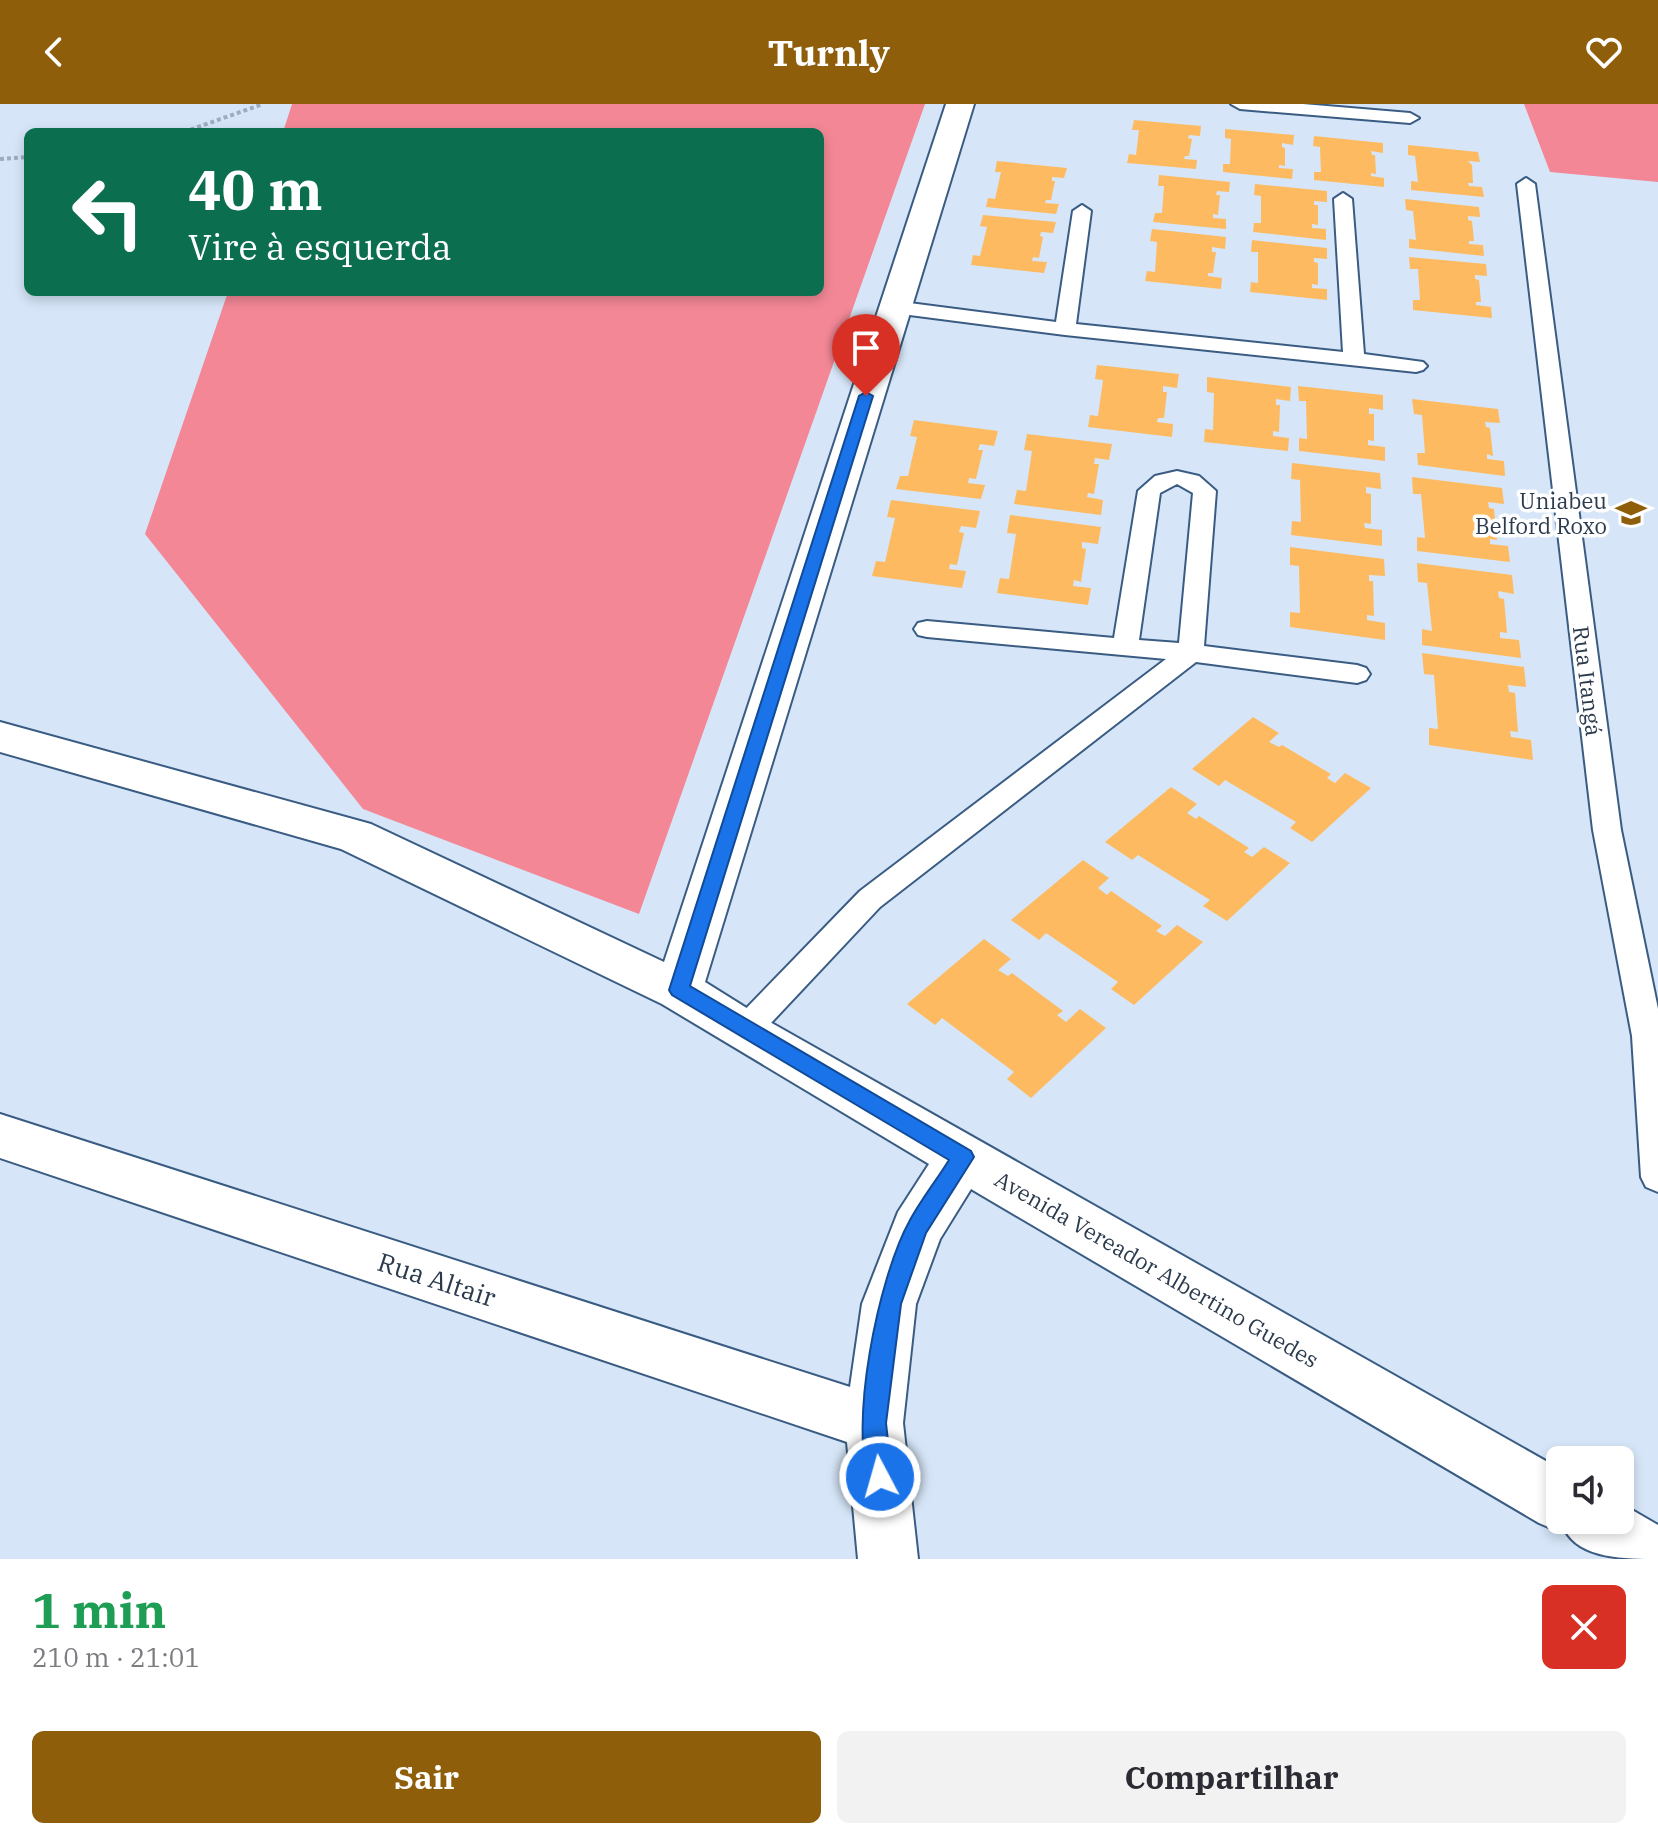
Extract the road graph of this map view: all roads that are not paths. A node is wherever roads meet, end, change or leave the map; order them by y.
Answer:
1 (960, 104) edge
2 (1240, 104) edge
3 (1350, 108) edge
4 (1410, 118) dead end
5 (1526, 184) dead end
6 (1343, 199) dead end
7 (1082, 211) dead end
8 (894, 307) junction
9 (1065, 329) junction
10 (1354, 359) junction
11 (1416, 366) dead end
12 (927, 629) dead end
13 (1125, 647) junction
14 (1191, 653) junction
15 (1357, 674) dead end
16 (0, 737) edge
17 (679, 990) junction
18 (744, 1031) junction
19 (0, 1136) edge
20 (963, 1157) junction
21 (1658, 1177) edge
22 (874, 1423) junction
23 (1546, 1494) edge
24 (1615, 1534) edge
25 (888, 1559) edge
26 (1658, 1559) edge

1 - 8 street
2 - 3 lane
3 - 4 lane
5 - 21 lane, Rua Itangá
6 - 10 lane
7 - 9 lane
8 - 9 lane
8 - 17 street
9 - 10 lane
10 - 11 lane
12 - 13 lane
13 - 14 lane
13 - 14 lane
14 - 15 lane
14 - 18 lane
16 - 17 street, Avenida Vereador Albertino Guedes
17 - 18 street, Avenida Vereador Albertino Guedes
18 - 20 street, Avenida Vereador Albertino Guedes
19 - 22 street, Rua Altair
20 - 22 street
20 - 23 street, Avenida Vereador Albertino Guedes
22 - 25 street
24 - 26 street

